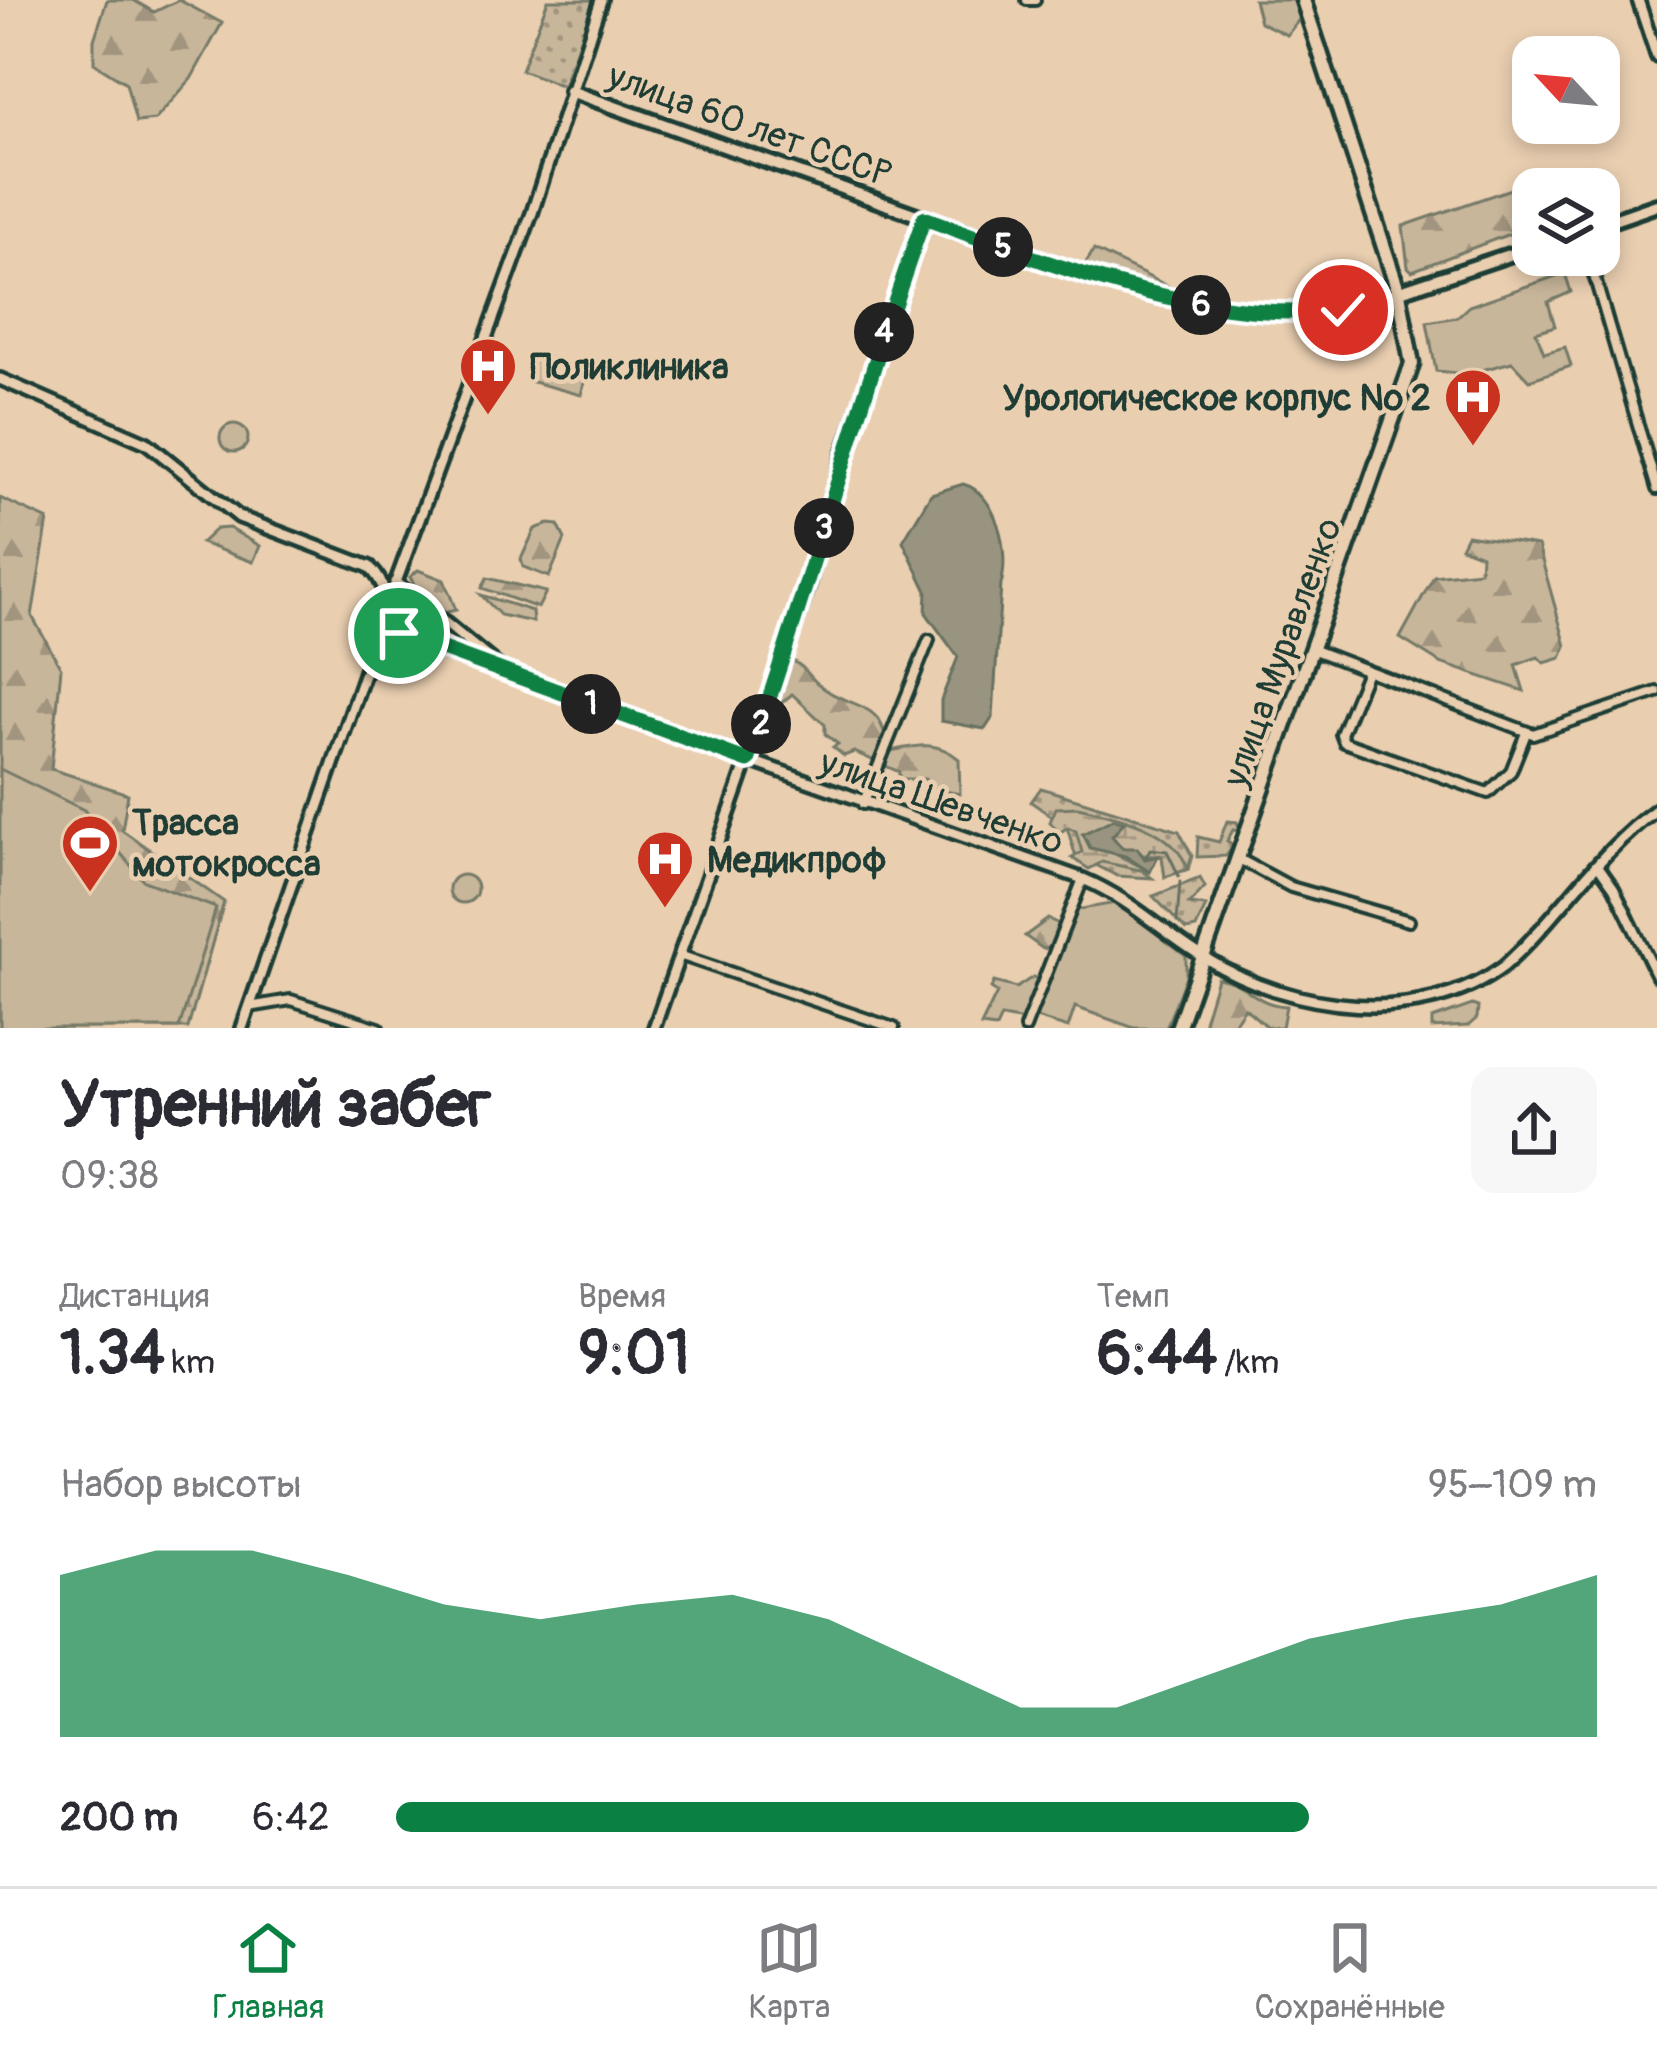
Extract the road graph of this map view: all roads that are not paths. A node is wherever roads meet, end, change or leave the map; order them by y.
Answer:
1 (602, 0) edge
2 (1303, 0) edge
3 (1638, 0) edge
4 (1657, 57) edge
5 (569, 92) junction
6 (1657, 205) edge
7 (924, 218) junction
8 (1620, 218) edge
9 (1512, 255) edge
10 (1594, 276) edge
11 (1399, 293) junction
12 (0, 379) edge
13 (1657, 489) edge
14 (368, 566) junction
15 (396, 582) junction
16 (416, 597) junction
17 (389, 601) junction
18 (435, 614) junction
19 (406, 638) junction
20 (929, 640) dead end
21 (372, 649) junction
22 (1314, 650) junction
23 (1366, 671) junction
24 (513, 675) junction
25 (1657, 692) edge
26 (1526, 733) junction
27 (748, 761) junction
28 (863, 804) junction
29 (1657, 809) edge
30 (1239, 859) junction
31 (1597, 864) junction
32 (1083, 879) junction
33 (1408, 921) dead end
34 (679, 955) junction
35 (1203, 957) junction
36 (1657, 976) edge
37 (248, 1007) junction
38 (242, 1028) edge
39 (379, 1028) edge
40 (654, 1028) edge
41 (894, 1028) edge
42 (1025, 1028) edge
43 (1178, 1028) edge

1 - 5 street
2 - 11 main road, улица Муравленко
3 - 4 street
5 - 7 main road, улица 60 лет СССР
5 - 15 street
6 - 8 main road
7 - 11 main road, улица 60 лет СССР
7 - 27 street
9 - 11 main road, улица 60 лет СССР
10 - 13 street
11 - 22 main road, улица Муравленко
12 - 14 street
14 - 15 street
14 - 17 street
15 - 16 street
15 - 17 street
16 - 17 street
16 - 18 street
17 - 19 street
17 - 21 street
18 - 19 street
18 - 24 street
19 - 21 street
19 - 24 street, улица Шевченко
20 - 28 street
21 - 37 street
22 - 23 street
22 - 30 main road, улица Муравленко
23 - 26 street
23 - 26 street
24 - 27 street, улица Шевченко
25 - 26 street
27 - 28 street, улица Шевченко
27 - 34 street
28 - 32 street, улица Шевченко
29 - 31 street, улица Шевченко
30 - 33 street
30 - 35 main road, улица Муравленко
31 - 35 street, улица Шевченко
31 - 36 street
32 - 35 street, улица Шевченко
32 - 42 street
34 - 40 street
34 - 41 street
35 - 43 main road, улица Муравленко
37 - 38 street
37 - 39 street

